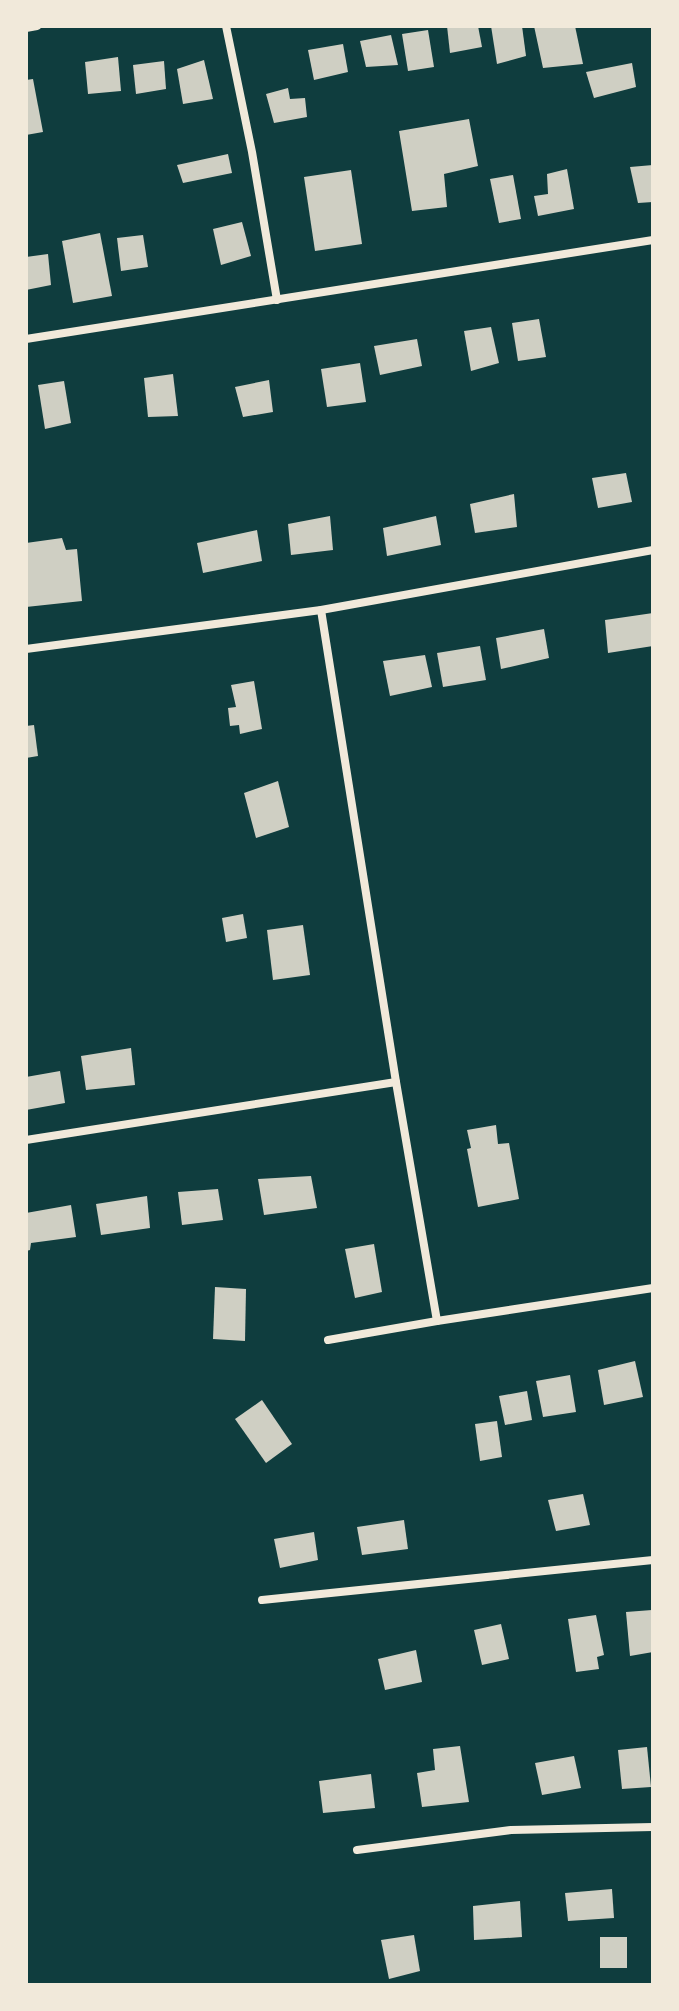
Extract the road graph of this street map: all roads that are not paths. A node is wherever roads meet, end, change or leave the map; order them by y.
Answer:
1 (37, 26) edge
2 (226, 26) edge
3 (26, 28) edge
4 (653, 240) edge
5 (277, 300) junction
6 (26, 339) edge
7 (653, 550) edge
8 (321, 610) junction
9 (26, 649) edge
10 (396, 1082) junction
11 (26, 1140) edge
12 (653, 1288) edge
13 (437, 1321) junction
14 (328, 1340) dead end
15 (653, 1560) edge
16 (262, 1600) dead end
17 (653, 1827) edge
18 (357, 1850) dead end

1 - 3 street
2 - 5 street
4 - 5 street
5 - 6 street
7 - 8 street
8 - 9 street
8 - 10 street
10 - 11 street
10 - 13 street
12 - 13 street
13 - 14 street
15 - 16 street
17 - 18 street

